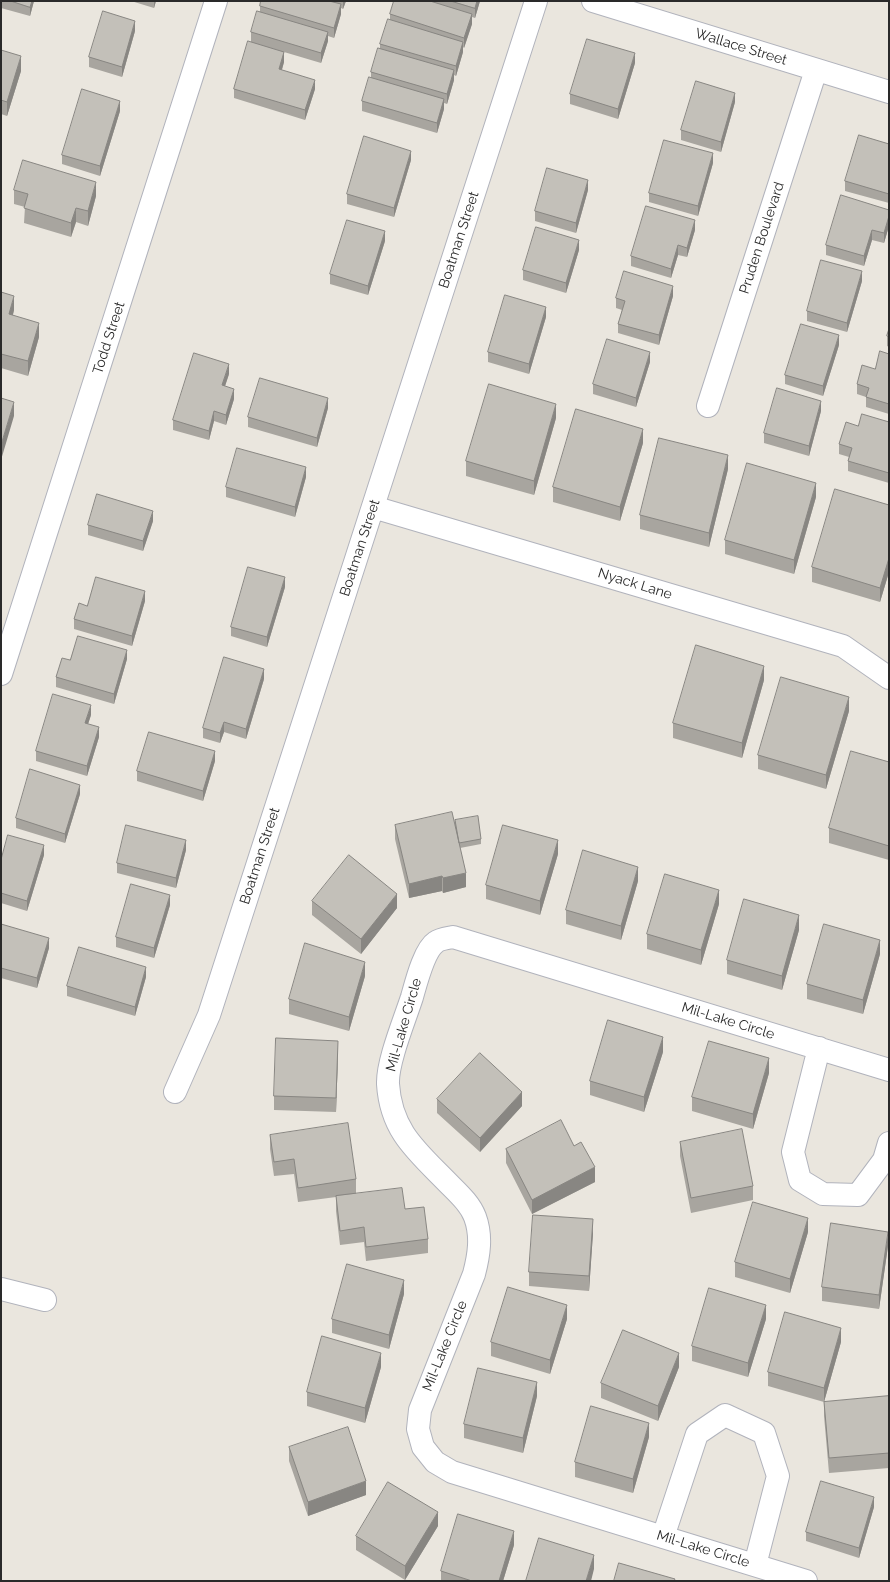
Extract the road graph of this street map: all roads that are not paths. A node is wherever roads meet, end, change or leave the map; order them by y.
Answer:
1 (216, 1) edge
2 (536, 1) edge
3 (593, 1) edge
4 (816, 70) junction
5 (889, 92) edge
6 (708, 406) dead end
7 (373, 507) junction
8 (1, 674) edge
9 (889, 678) edge
10 (819, 1048) junction
11 (889, 1070) edge
12 (175, 1092) dead end
13 (889, 1144) edge
14 (1, 1289) edge
15 (46, 1300) dead end
16 (663, 1536) junction
17 (755, 1565) junction
18 (806, 1581) edge

1 - 8 street, Todd Street
2 - 7 street, Boatman Street
3 - 4 street, Wallace Street
4 - 5 street, Wallace Street
4 - 6 street, Pruden Boulevard
7 - 9 street, Nyack Lane
7 - 12 street, Boatman Street
10 - 11 street, Mil-Lake Circle
10 - 13 street
10 - 16 street, Mil-Lake Circle
14 - 15 street
16 - 17 street, Mil-Lake Circle
16 - 17 street
17 - 18 street, Mil-Lake Circle

